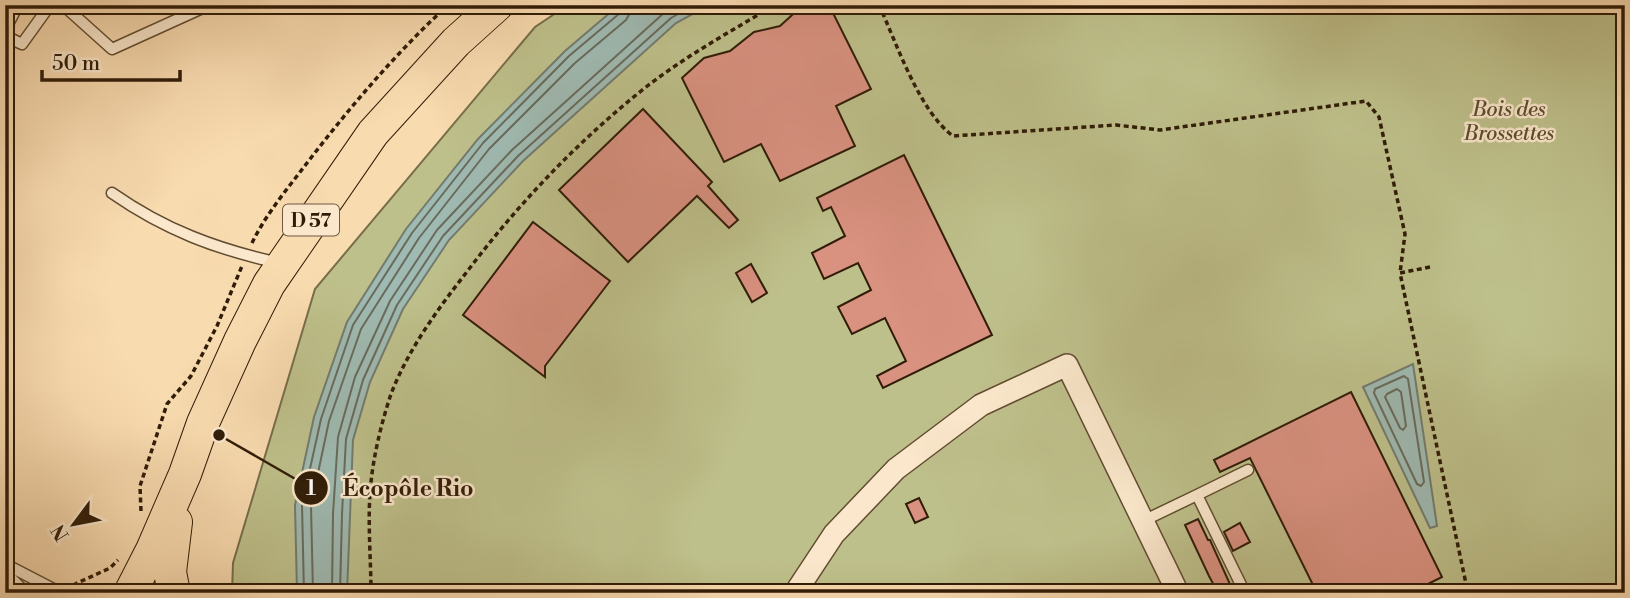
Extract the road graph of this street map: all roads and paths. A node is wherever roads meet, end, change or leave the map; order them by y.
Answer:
1 (18, 5) edge
2 (50, 5) edge
3 (63, 5) edge
4 (209, 5) edge
5 (497, 5) edge
6 (775, 5) edge
7 (879, 5) edge
8 (5, 30) edge
9 (5, 36) edge
10 (112, 193) dead end
11 (282, 263) junction
12 (1430, 267) dead end
13 (1400, 273) junction
14 (1248, 470) dead end
15 (185, 474) junction
16 (1197, 495) junction
17 (1143, 521) junction
18 (5, 564) edge
19 (5, 572) edge
20 (26, 593) edge
21 (61, 593) edge
22 (130, 593) edge
23 (174, 593) edge
24 (371, 593) edge
25 (795, 593) edge
26 (1178, 593) edge
27 (1245, 593) edge
28 (1468, 593) edge

1 - 8 lane
2 - 9 lane
3 - 4 lane
5 - 11 main road, D 57
6 - 24 path
7 - 13 path
10 - 11 lane
11 - 15 main road, D 57
12 - 13 path
13 - 28 path
14 - 16 lane
15 - 22 main road, D 57
15 - 23 main road, D 57
16 - 17 lane
16 - 27 lane
17 - 25 street
17 - 26 street
18 - 21 lane
19 - 20 lane

